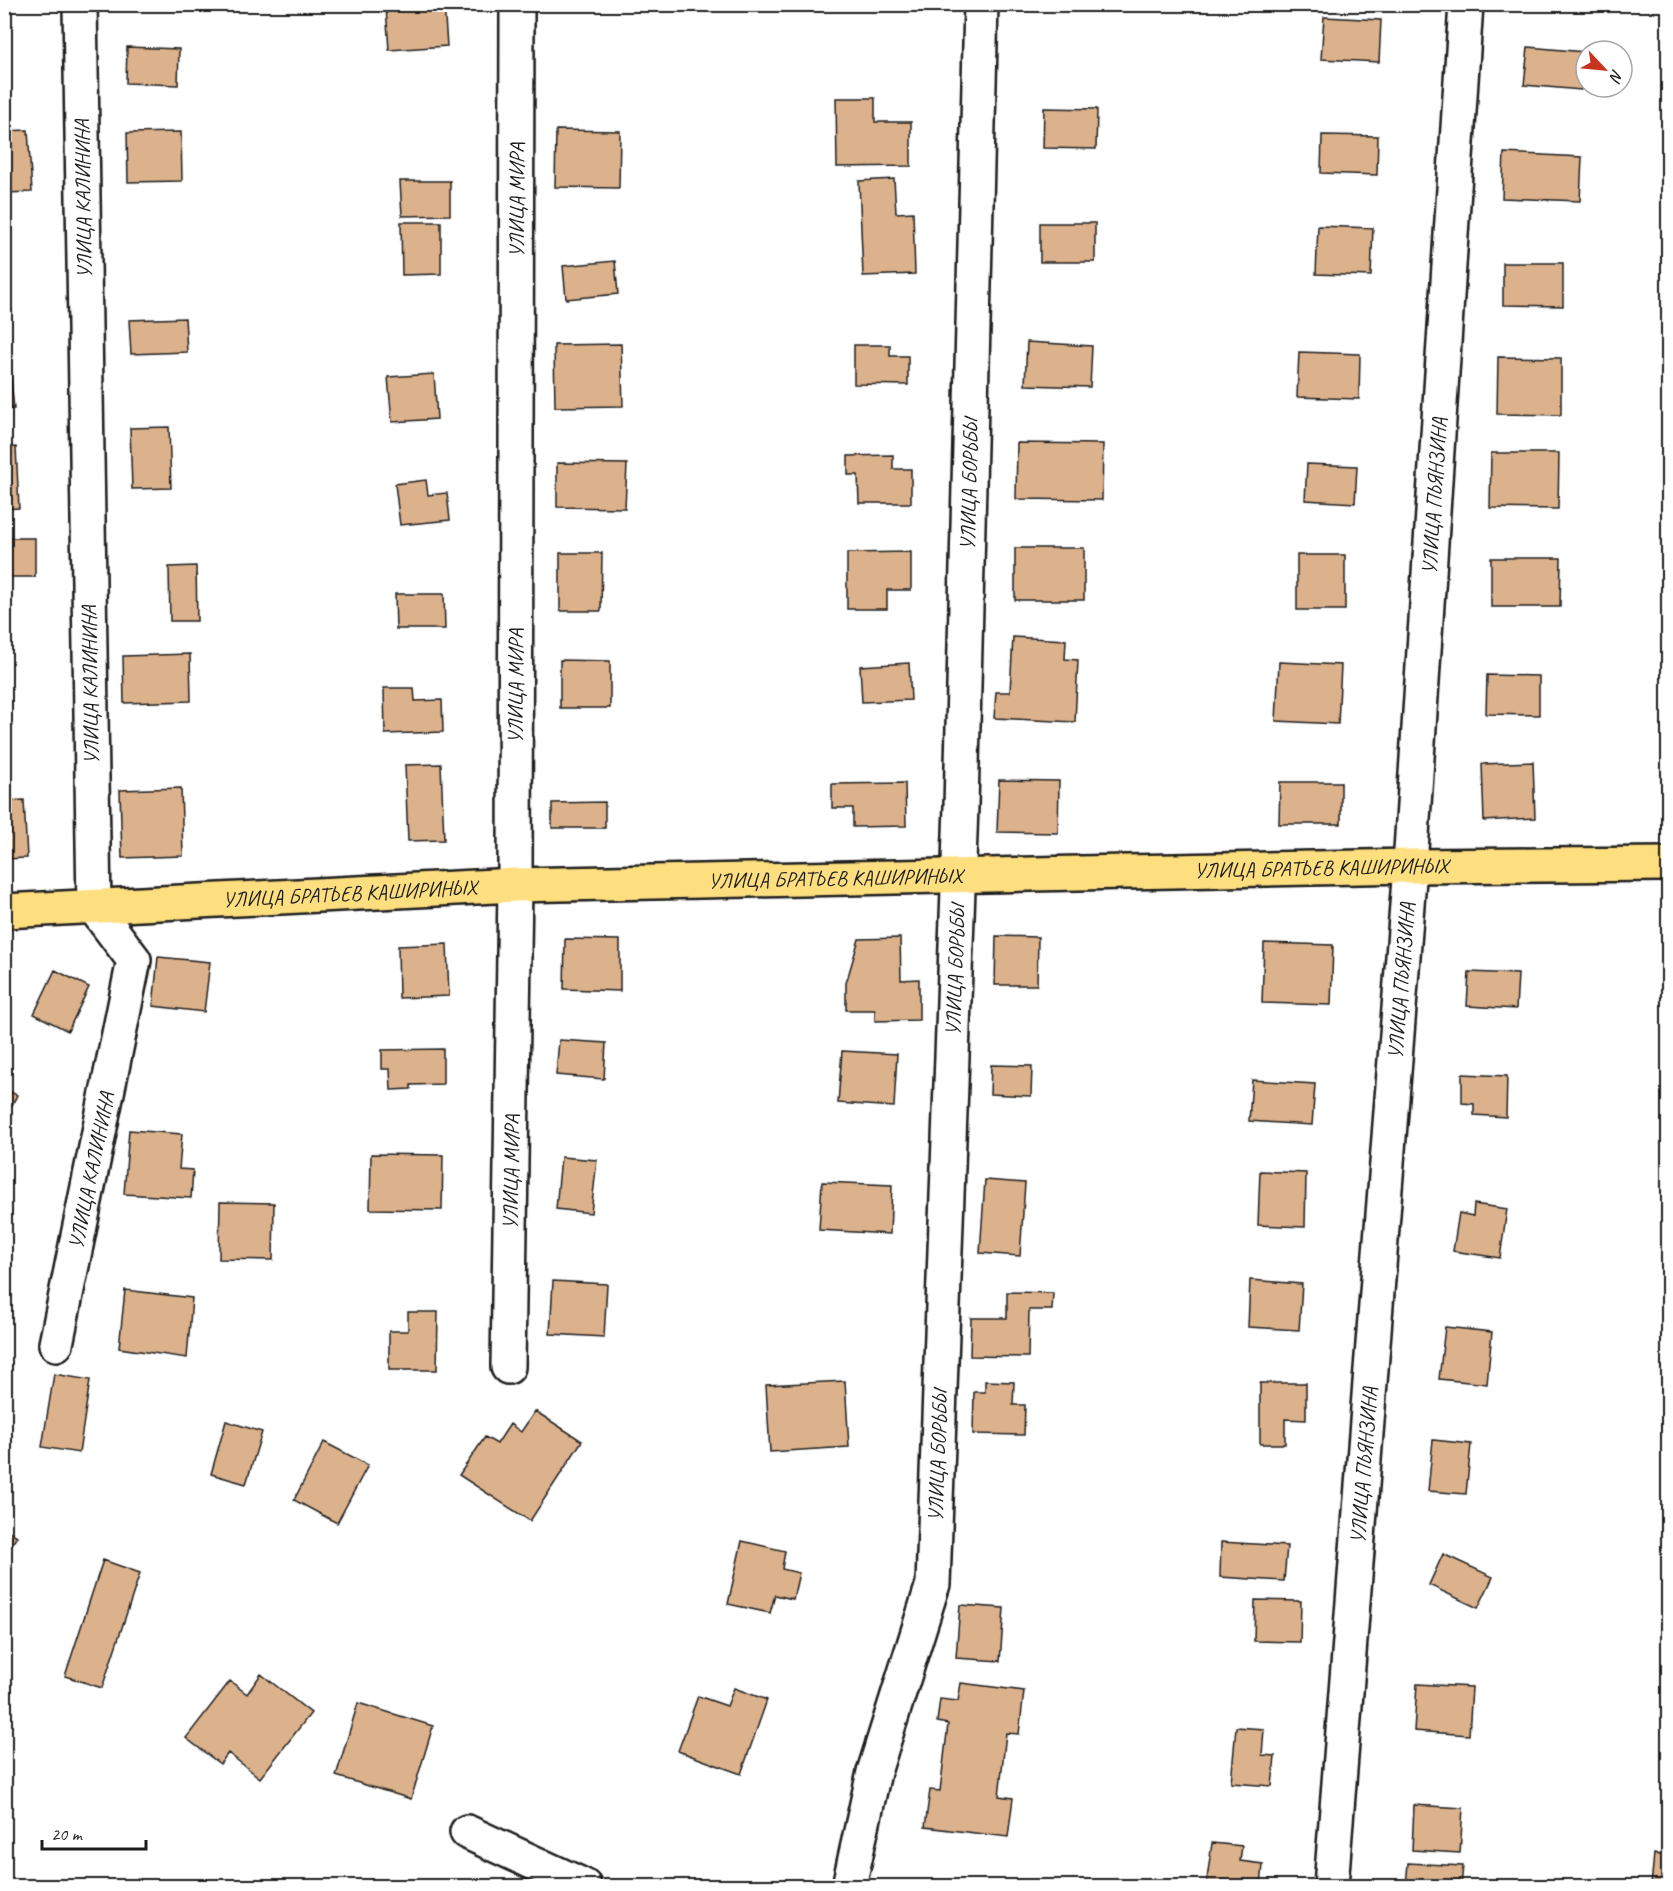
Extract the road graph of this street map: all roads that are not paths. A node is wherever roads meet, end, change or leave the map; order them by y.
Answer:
1 (80, 4) edge
2 (516, 4) edge
3 (981, 4) edge
4 (1466, 4) edge
5 (1668, 864) edge
6 (1410, 866) junction
7 (958, 876) junction
8 (515, 885) junction
9 (94, 907) junction
10 (4, 910) edge
11 (56, 1344) dead end
12 (508, 1367) dead end
13 (467, 1832) dead end
14 (584, 1887) edge
15 (849, 1887) edge
16 (1331, 1887) edge

1 - 9 street, УЛИЦА КАЛИНИНА
2 - 8 street, УЛИЦА МИРА
3 - 7 street, УЛИЦА БОРЬБЫ
4 - 6 street, УЛИЦА ПЬЯНЗИНА
5 - 6 main road, УЛИЦА БРАТЬЕВ КАШИРИНЫХ
6 - 7 main road, УЛИЦА БРАТЬЕВ КАШИРИНЫХ
6 - 16 street, УЛИЦА ПЬЯНЗИНА
7 - 8 main road, УЛИЦА БРАТЬЕВ КАШИРИНЫХ
7 - 15 street, УЛИЦА БОРЬБЫ
8 - 9 main road, УЛИЦА БРАТЬЕВ КАШИРИНЫХ
8 - 12 street, УЛИЦА МИРА
9 - 10 main road, УЛИЦА БРАТЬЕВ КАШИРИНЫХ
9 - 11 street, УЛИЦА КАЛИНИНА
13 - 14 street

